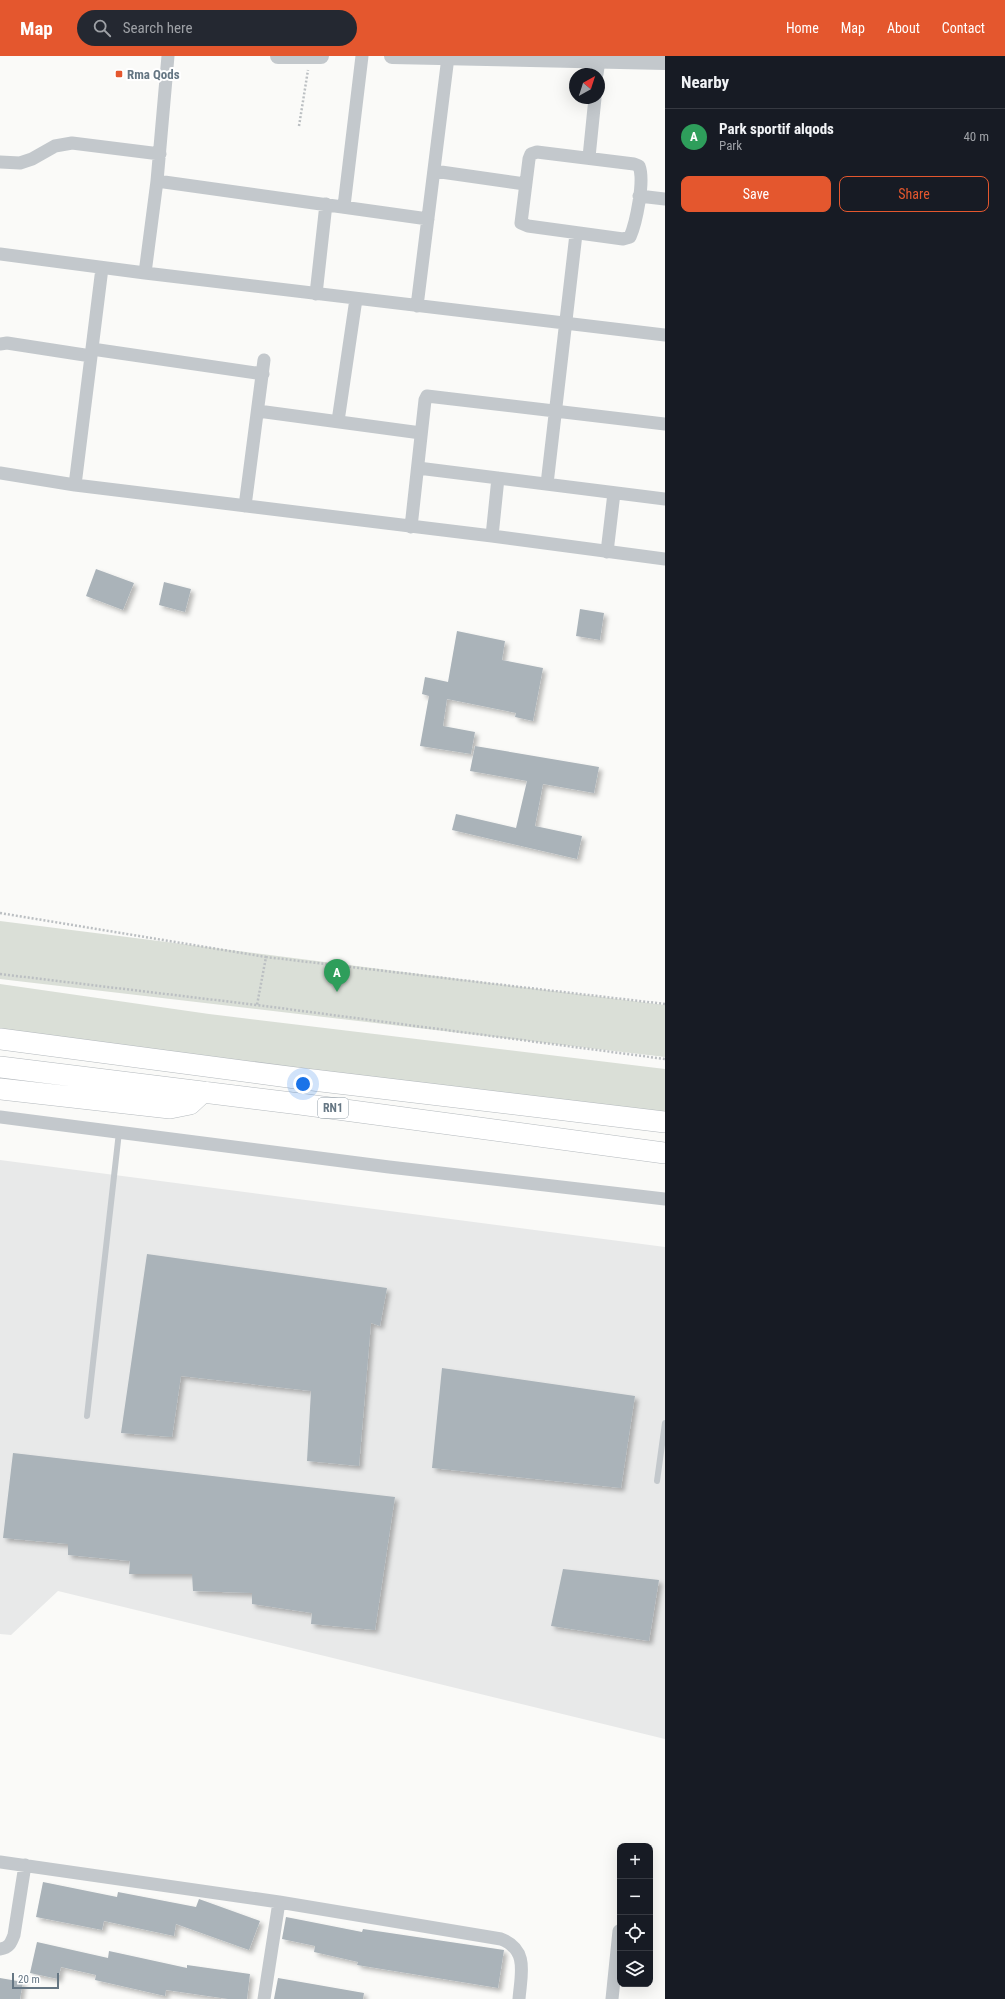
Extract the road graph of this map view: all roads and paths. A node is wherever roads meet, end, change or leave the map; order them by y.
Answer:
1 (168, 56) edge
2 (278, 56) edge
3 (310, 56) edge
4 (321, 56) edge
5 (362, 56) edge
6 (392, 56) edge
7 (448, 57) junction
8 (665, 62) edge
9 (598, 67) edge
10 (594, 104) edge
11 (299, 126) dead end
12 (160, 154) junction
13 (589, 157) junction
14 (0, 162) edge
15 (434, 171) junction
16 (157, 181) junction
17 (525, 184) junction
18 (639, 196) junction
19 (665, 199) edge
20 (326, 204) junction
21 (344, 206) junction
22 (428, 218) junction
23 (576, 234) junction
24 (0, 254) edge
25 (102, 268) junction
26 (145, 273) junction
27 (316, 294) junction
28 (356, 299) junction
29 (418, 306) junction
30 (566, 324) junction
31 (665, 335) edge
32 (0, 344) edge
33 (92, 353) junction
34 (264, 360) dead end
35 (262, 374) junction
36 (258, 411) junction
37 (555, 412) junction
38 (338, 421) junction
39 (665, 424) edge
40 (421, 434) junction
41 (418, 468) junction
42 (0, 473) edge
43 (498, 478) junction
44 (547, 484) junction
45 (75, 485) junction
46 (614, 493) junction
47 (665, 500) edge
48 (245, 506) junction
49 (411, 527) junction
50 (492, 536) junction
51 (607, 552) junction
52 (665, 560) edge
53 (0, 913) edge
54 (266, 957) junction
55 (0, 974) edge
56 (665, 1004) edge
57 (257, 1005) junction
58 (0, 1039) edge
59 (665, 1059) edge
60 (0, 1067) edge
61 (0, 1089) edge
62 (203, 1092) junction
63 (0, 1117) edge
64 (665, 1122) edge
65 (119, 1131) junction
66 (665, 1153) edge
67 (665, 1199) edge
68 (88, 1416) dead end
69 (665, 1424) edge
70 (656, 1481) dead end
71 (0, 1862) edge
72 (25, 1865) junction
73 (279, 1902) junction
74 (0, 1949) edge
75 (617, 1950) edge
76 (264, 1999) edge
77 (519, 1999) edge
78 (612, 1999) edge

1 - 12 street
2 - 3 street
3 - 4 street
3 - 11 path
5 - 21 street
6 - 7 street
7 - 9 street
7 - 15 street
8 - 9 street
10 - 13 street
12 - 14 street
12 - 16 street
13 - 17 street
13 - 18 street
15 - 17 street
15 - 22 street
16 - 20 street
16 - 26 street
17 - 23 street
18 - 19 street
18 - 23 street
20 - 21 street
20 - 27 street
21 - 22 street
22 - 29 street
23 - 30 street
24 - 25 street
25 - 26 street
25 - 33 street
26 - 27 street
27 - 28 street
28 - 29 street
28 - 38 street
29 - 30 street
30 - 31 street
30 - 37 street
32 - 33 street
33 - 35 street
33 - 45 street
34 - 35 street
35 - 36 street
36 - 38 street
36 - 48 street
37 - 39 street
37 - 40 street
37 - 44 street
38 - 40 street
40 - 41 street
41 - 43 street
41 - 49 street
42 - 45 street
43 - 44 street
43 - 50 street
44 - 46 street
45 - 48 street
46 - 47 street
46 - 51 street
48 - 49 street
49 - 50 street
50 - 51 street
51 - 52 street
53 - 54 path
54 - 56 path
54 - 57 path
55 - 57 path
57 - 59 path
58 - 64 highway, RN1
60 - 62 highway, RN1
61 - 62 highway
62 - 66 highway, RN1
63 - 65 street
65 - 67 street
65 - 68 lane
69 - 70 lane
71 - 72 street
72 - 73 street
72 - 74 street
73 - 76 street
73 - 77 street
75 - 78 street

